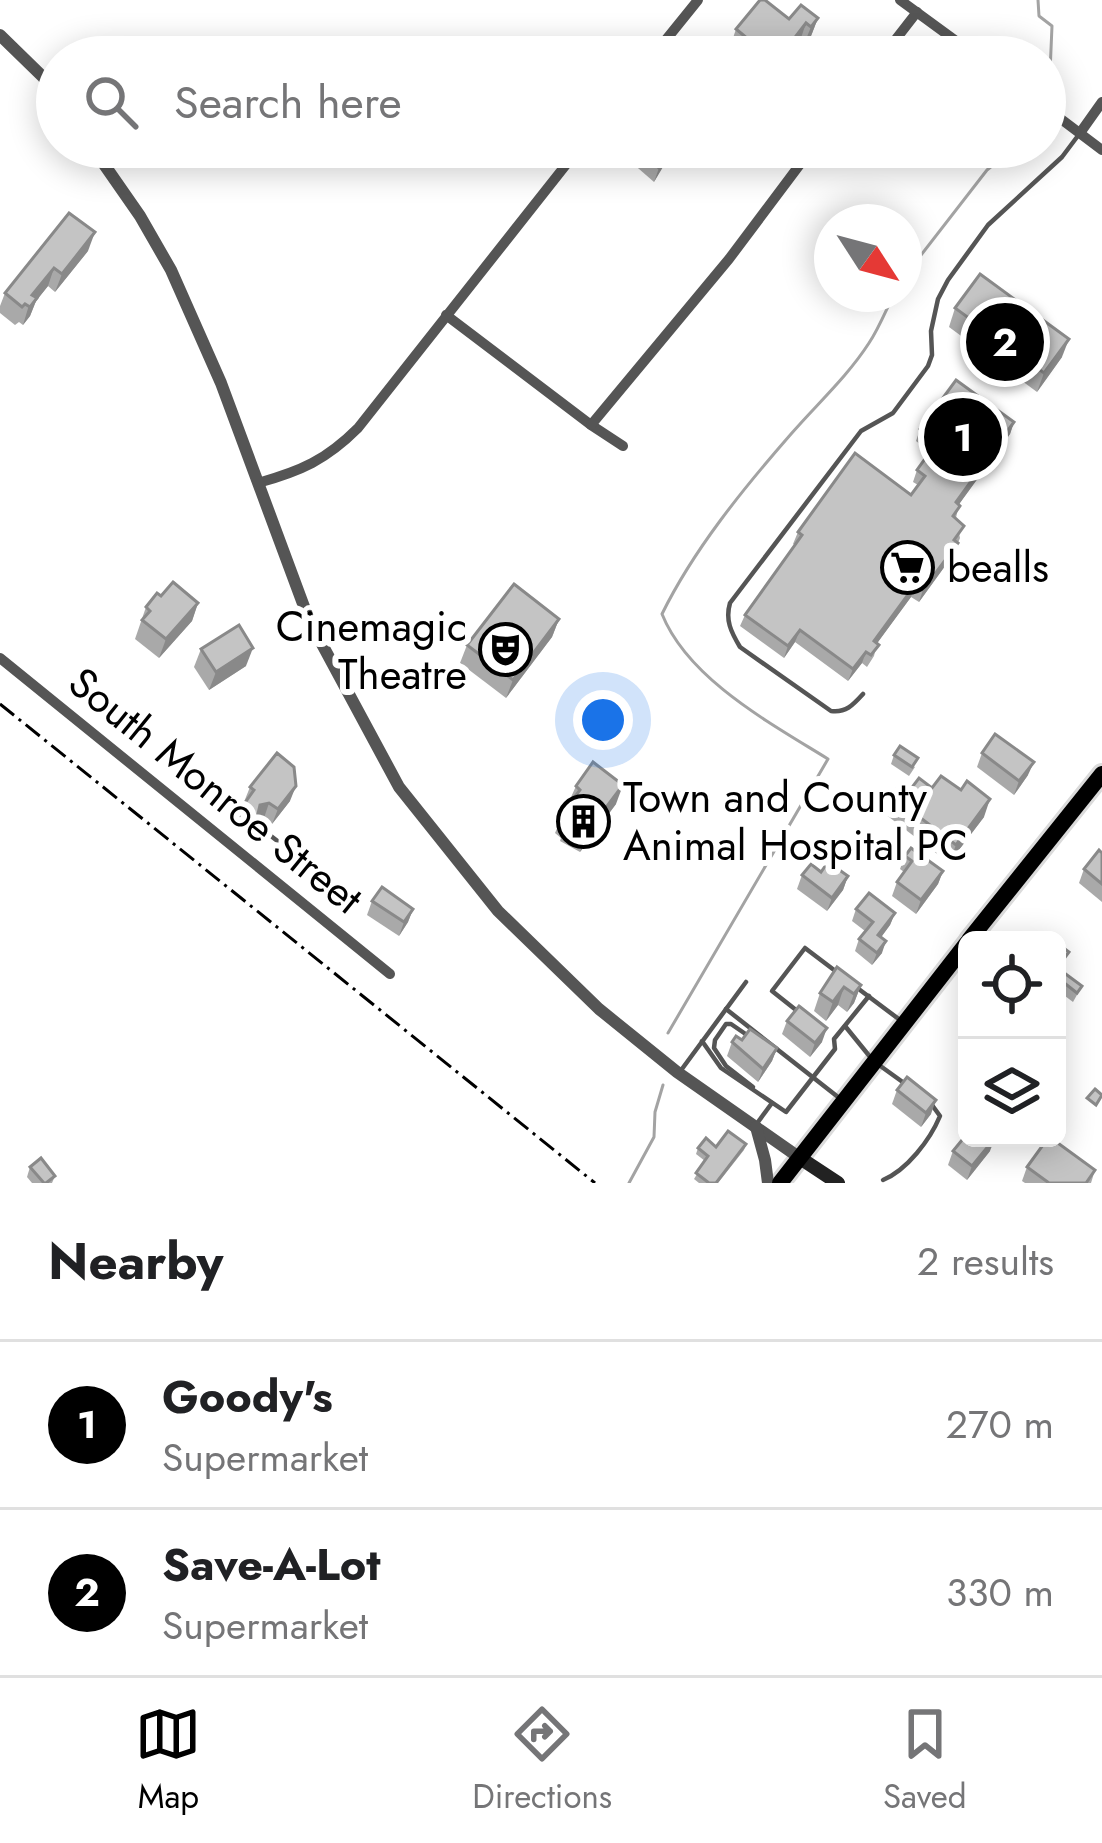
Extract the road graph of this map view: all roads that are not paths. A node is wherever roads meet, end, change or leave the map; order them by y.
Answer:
1 (698, 0) edge
2 (900, 0) edge
3 (916, 12) junction
4 (0, 34) edge
5 (669, 36) edge
6 (898, 36) edge
7 (949, 36) edge
8 (36, 70) edge
9 (1102, 103) edge
10 (1066, 123) edge
11 (1080, 133) junction
12 (1102, 150) edge
13 (1066, 152) edge
14 (107, 168) edge
15 (563, 168) edge
16 (797, 168) edge
17 (1050, 168) edge
18 (446, 315) junction
19 (591, 425) junction
20 (623, 446) dead end
21 (258, 483) junction
22 (0, 658) edge
23 (863, 694) dead end
24 (1098, 785) edge
25 (258, 826) edge
26 (292, 835) dead end
27 (976, 931) edge
28 (958, 954) edge
29 (390, 974) dead end
30 (746, 982) dead end
31 (868, 996) junction
32 (726, 1009) junction
33 (803, 1015) edge
34 (903, 1023) junction
35 (845, 1026) junction
36 (702, 1041) junction
37 (784, 1054) junction
38 (873, 1060) junction
39 (679, 1072) junction
40 (813, 1077) junction
41 (904, 1084) edge
42 (754, 1090) junction
43 (919, 1095) edge
44 (843, 1101) junction
45 (772, 1103) junction
46 (756, 1126) junction
47 (800, 1158) junction
48 (883, 1180) edge
49 (768, 1183) edge
50 (780, 1183) edge
51 (838, 1183) edge

1 - 5 street
2 - 3 street
3 - 6 street
3 - 7 street
4 - 8 street
9 - 11 street
10 - 11 street
11 - 12 street
11 - 13 lane
14 - 21 street
15 - 18 street
16 - 19 street
17 - 23 lane
18 - 19 street
18 - 21 street
19 - 20 street
21 - 39 street
22 - 29 street, South Monroe Street
24 - 27 highway
25 - 26 lane
28 - 34 highway
30 - 32 lane
31 - 33 lane
31 - 34 lane
31 - 35 lane
32 - 36 lane
32 - 37 lane
34 - 38 highway
35 - 38 lane
35 - 40 lane
36 - 39 lane
36 - 42 lane
37 - 40 lane
37 - 42 lane
38 - 41 lane
38 - 44 highway
39 - 46 street
40 - 44 lane
40 - 45 lane
42 - 45 lane
43 - 48 lane
44 - 47 highway
45 - 46 lane
46 - 47 street
46 - 49 street
47 - 50 highway
47 - 51 main road

